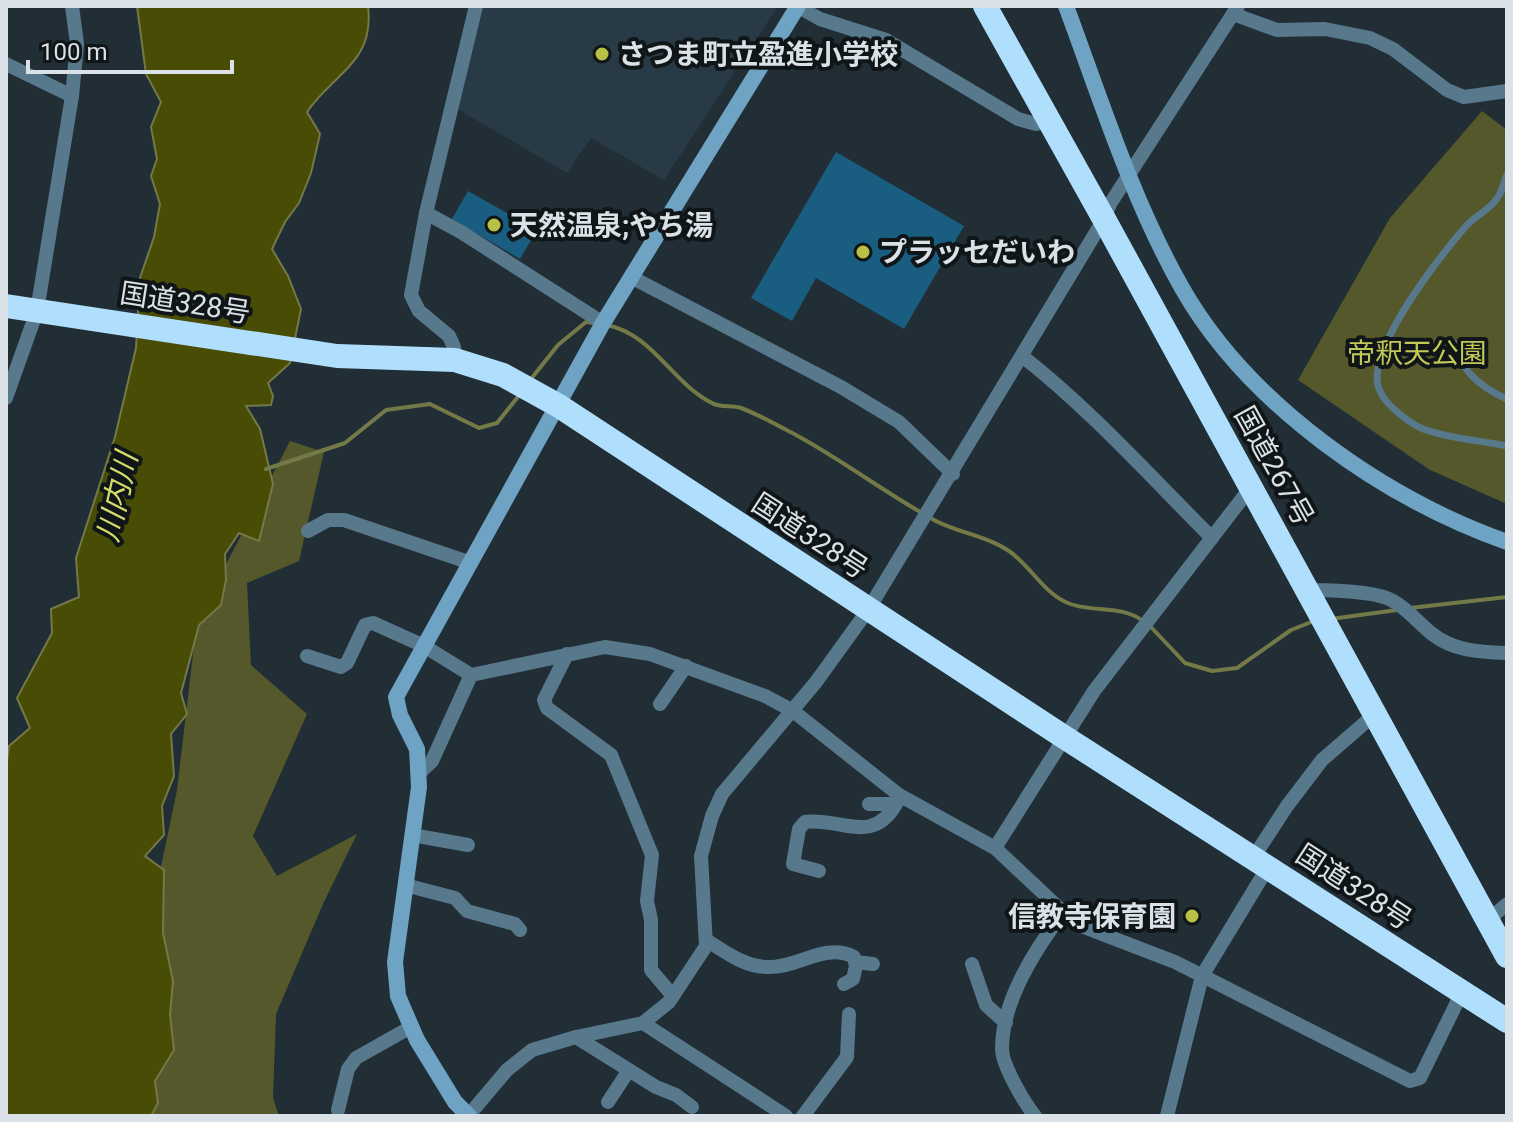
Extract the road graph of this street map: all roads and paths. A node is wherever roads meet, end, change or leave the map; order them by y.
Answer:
1 (72, 6) edge
2 (476, 6) edge
3 (798, 6) edge
4 (985, 6) edge
5 (1066, 6) edge
6 (1236, 10) edge
7 (6, 64) edge
8 (1507, 91) edge
9 (72, 96) junction
10 (1049, 120) junction
11 (1129, 174) junction
12 (1507, 175) edge
13 (426, 213) junction
14 (1104, 219) junction
15 (631, 277) junction
16 (6, 306) edge
17 (43, 312) junction
18 (603, 323) junction
19 (1456, 344) dead end
20 (1022, 356) junction
21 (455, 360) junction
22 (6, 398) edge
23 (1507, 399) edge
24 (559, 406) junction
25 (1507, 446) edge
26 (953, 474) junction
27 (1251, 487) junction
28 (308, 531) dead end
29 (1212, 538) junction
30 (1507, 542) edge
31 (471, 563) junction
32 (1308, 590) junction
33 (868, 610) junction
34 (424, 646) junction
35 (1507, 653) edge
36 (567, 654) junction
37 (307, 656) dead end
38 (686, 666) junction
39 (471, 675) junction
40 (660, 704) dead end
41 (793, 711) junction
42 (1375, 714) junction
43 (1064, 737) junction
44 (418, 774) junction
45 (897, 800) junction
46 (869, 804) dead end
47 (412, 835) junction
48 (468, 845) dead end
49 (995, 848) junction
50 (1260, 862) junction
51 (819, 871) dead end
52 (405, 885) junction
53 (1507, 904) edge
54 (1062, 914) junction
55 (1488, 920) junction
56 (520, 930) dead end
57 (706, 940) junction
58 (1507, 956) edge
59 (855, 962) junction
60 (873, 964) dead end
61 (972, 964) dead end
62 (1202, 976) junction
63 (844, 984) dead end
64 (1462, 992) junction
65 (673, 996) junction
66 (849, 1014) dead end
67 (1504, 1016) edge
68 (643, 1023) junction
69 (1006, 1023) junction
70 (411, 1027) junction
71 (576, 1037) junction
72 (629, 1070) junction
73 (608, 1102) dead end
74 (692, 1107) dead end
75 (338, 1110) dead end
76 (469, 1116) edge
77 (786, 1116) edge
78 (803, 1116) edge
79 (1035, 1116) edge
80 (1167, 1116) edge

1 - 9 street
2 - 13 street
3 - 10 street
3 - 15 street
4 - 10 highway, 国道267号
5 - 11 street
6 - 8 street
6 - 11 street
7 - 9 street
9 - 17 street
10 - 14 highway, 国道267号
11 - 14 street
11 - 30 street
12 - 25 lane
13 - 18 street
13 - 21 street
14 - 20 street
14 - 27 highway, 国道267号
15 - 18 street
15 - 26 street
16 - 17 highway, 国道328号
17 - 21 highway, 国道328号
17 - 22 street
18 - 24 street
19 - 23 lane
20 - 26 street
20 - 29 street
21 - 24 highway, 国道328号
24 - 31 street
24 - 33 highway, 国道328号
26 - 33 street
27 - 29 street
27 - 32 highway, 国道267号
28 - 31 street
29 - 43 street
31 - 34 street
32 - 35 street
32 - 42 highway, 国道267号
33 - 41 street
33 - 43 highway, 国道328号
34 - 37 street
34 - 39 street
34 - 44 street
36 - 38 street
36 - 39 street
36 - 65 street
38 - 40 street
38 - 41 street
39 - 44 street
41 - 45 street
41 - 57 street
42 - 50 street
42 - 55 highway, 国道267号
43 - 49 street
43 - 50 highway, 国道328号
44 - 47 street
45 - 46 street
45 - 49 street
45 - 51 street
47 - 48 street
47 - 52 street
49 - 54 street
50 - 62 street
50 - 64 highway, 国道328号
52 - 56 street
52 - 70 street
53 - 55 street
54 - 62 street
54 - 69 street
55 - 58 highway, 国道267号
57 - 59 street
57 - 65 street
59 - 60 street
59 - 63 street
61 - 69 street
62 - 64 street
62 - 80 street
64 - 67 highway, 国道328号
65 - 68 street
66 - 78 street
68 - 71 street
68 - 77 street
69 - 79 street
70 - 75 street
70 - 76 street
71 - 72 street
71 - 76 street
72 - 73 street
72 - 74 street

